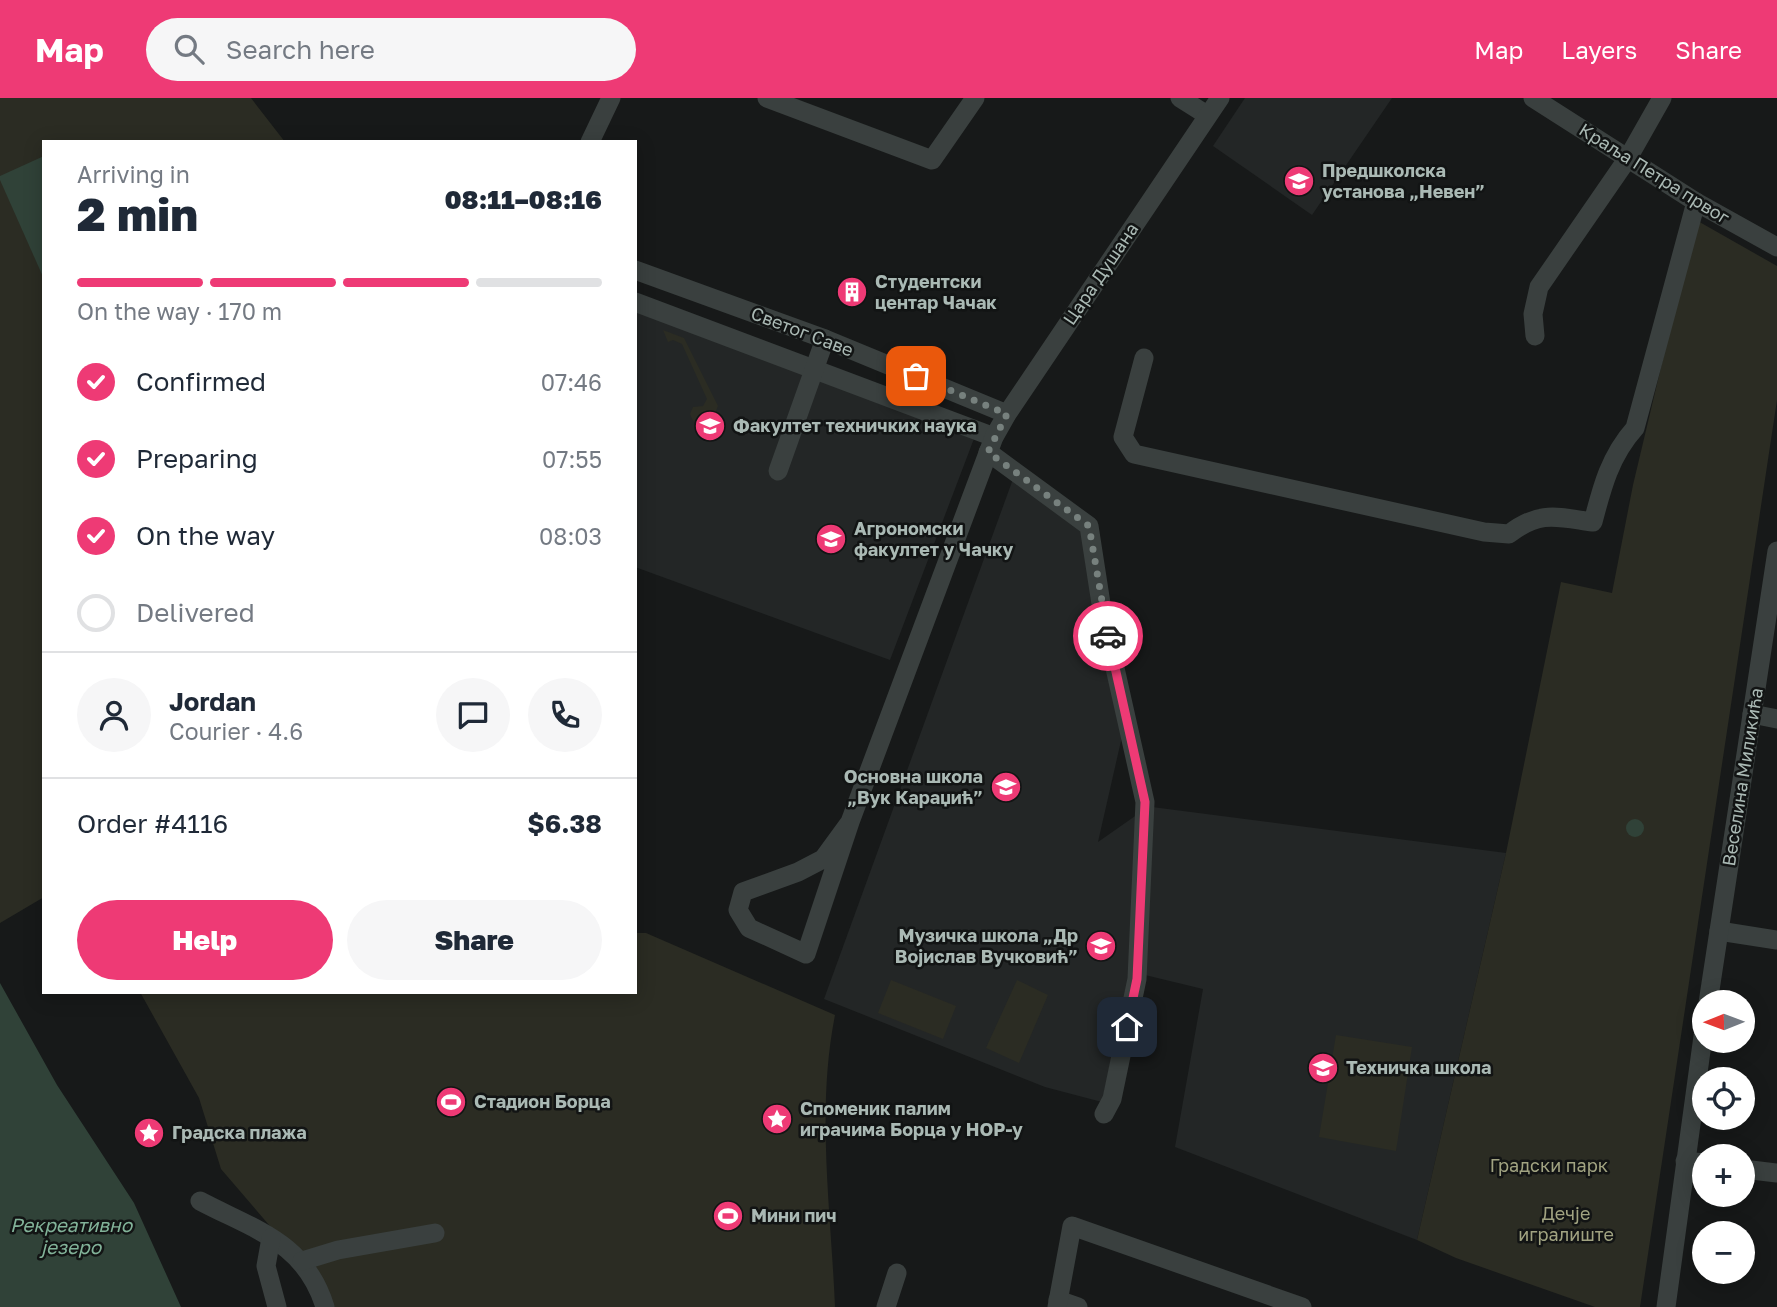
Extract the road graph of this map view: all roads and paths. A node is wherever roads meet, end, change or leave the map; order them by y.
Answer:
1 (611, 98) edge
2 (767, 98) edge
3 (975, 98) edge
4 (1180, 98) edge
5 (1220, 98) edge
6 (1533, 98) edge
7 (1662, 98) edge
8 (1207, 115) junction
9 (591, 140) edge
10 (1628, 158) junction
11 (1696, 202) junction
12 (1777, 247) edge
13 (637, 271) edge
14 (637, 303) edge
15 (1535, 336) dead end
16 (825, 339) junction
17 (1144, 358) dead end
18 (815, 367) junction
19 (1007, 414) junction
20 (991, 445) junction
21 (778, 471) dead end
22 (1777, 551) edge
23 (1752, 714) junction
24 (1777, 719) edge
25 (850, 822) junction
26 (1719, 930) junction
27 (1777, 940) edge
28 (1710, 990) edge
29 (1702, 1054) edge
30 (1104, 1114) dead end
31 (1696, 1144) edge
32 (1755, 1170) edge
33 (1777, 1173) edge
34 (1692, 1178) edge
35 (200, 1201) dead end
36 (435, 1233) dead end
37 (271, 1238) junction
38 (302, 1261) junction
39 (897, 1273) dead end
40 (1058, 1303) edge
41 (277, 1307) edge
42 (324, 1307) edge
43 (886, 1307) edge
44 (1078, 1307) edge
45 (1302, 1307) edge
46 (1667, 1307) edge

1 - 9 street
2 - 3 street
4 - 8 street
5 - 8 street, Цара Душана
6 - 10 street, Краља Петра првог
7 - 10 street
8 - 19 street, Цара Душана
10 - 11 street, Краља Петра првог
10 - 15 street
11 - 12 street, Краља Петра првог
11 - 17 street
13 - 16 street, Светог Саве
14 - 18 street, Светог Саве
16 - 18 street
16 - 19 street, Светог Саве
18 - 20 street, Светог Саве
18 - 21 street
19 - 20 street, Цара Душана
20 - 25 street, Цара Душана
20 - 30 street
22 - 23 street, Веселина Миликића
23 - 24 street
23 - 26 street, Веселина Миликића
25 - 25 street, Цара Душана
26 - 27 street
26 - 28 street, Веселина Миликића
29 - 31 street
32 - 33 street
34 - 46 street
35 - 37 street
36 - 38 street
37 - 38 street
37 - 41 street
38 - 42 street
39 - 43 street
40 - 44 street
40 - 45 street

